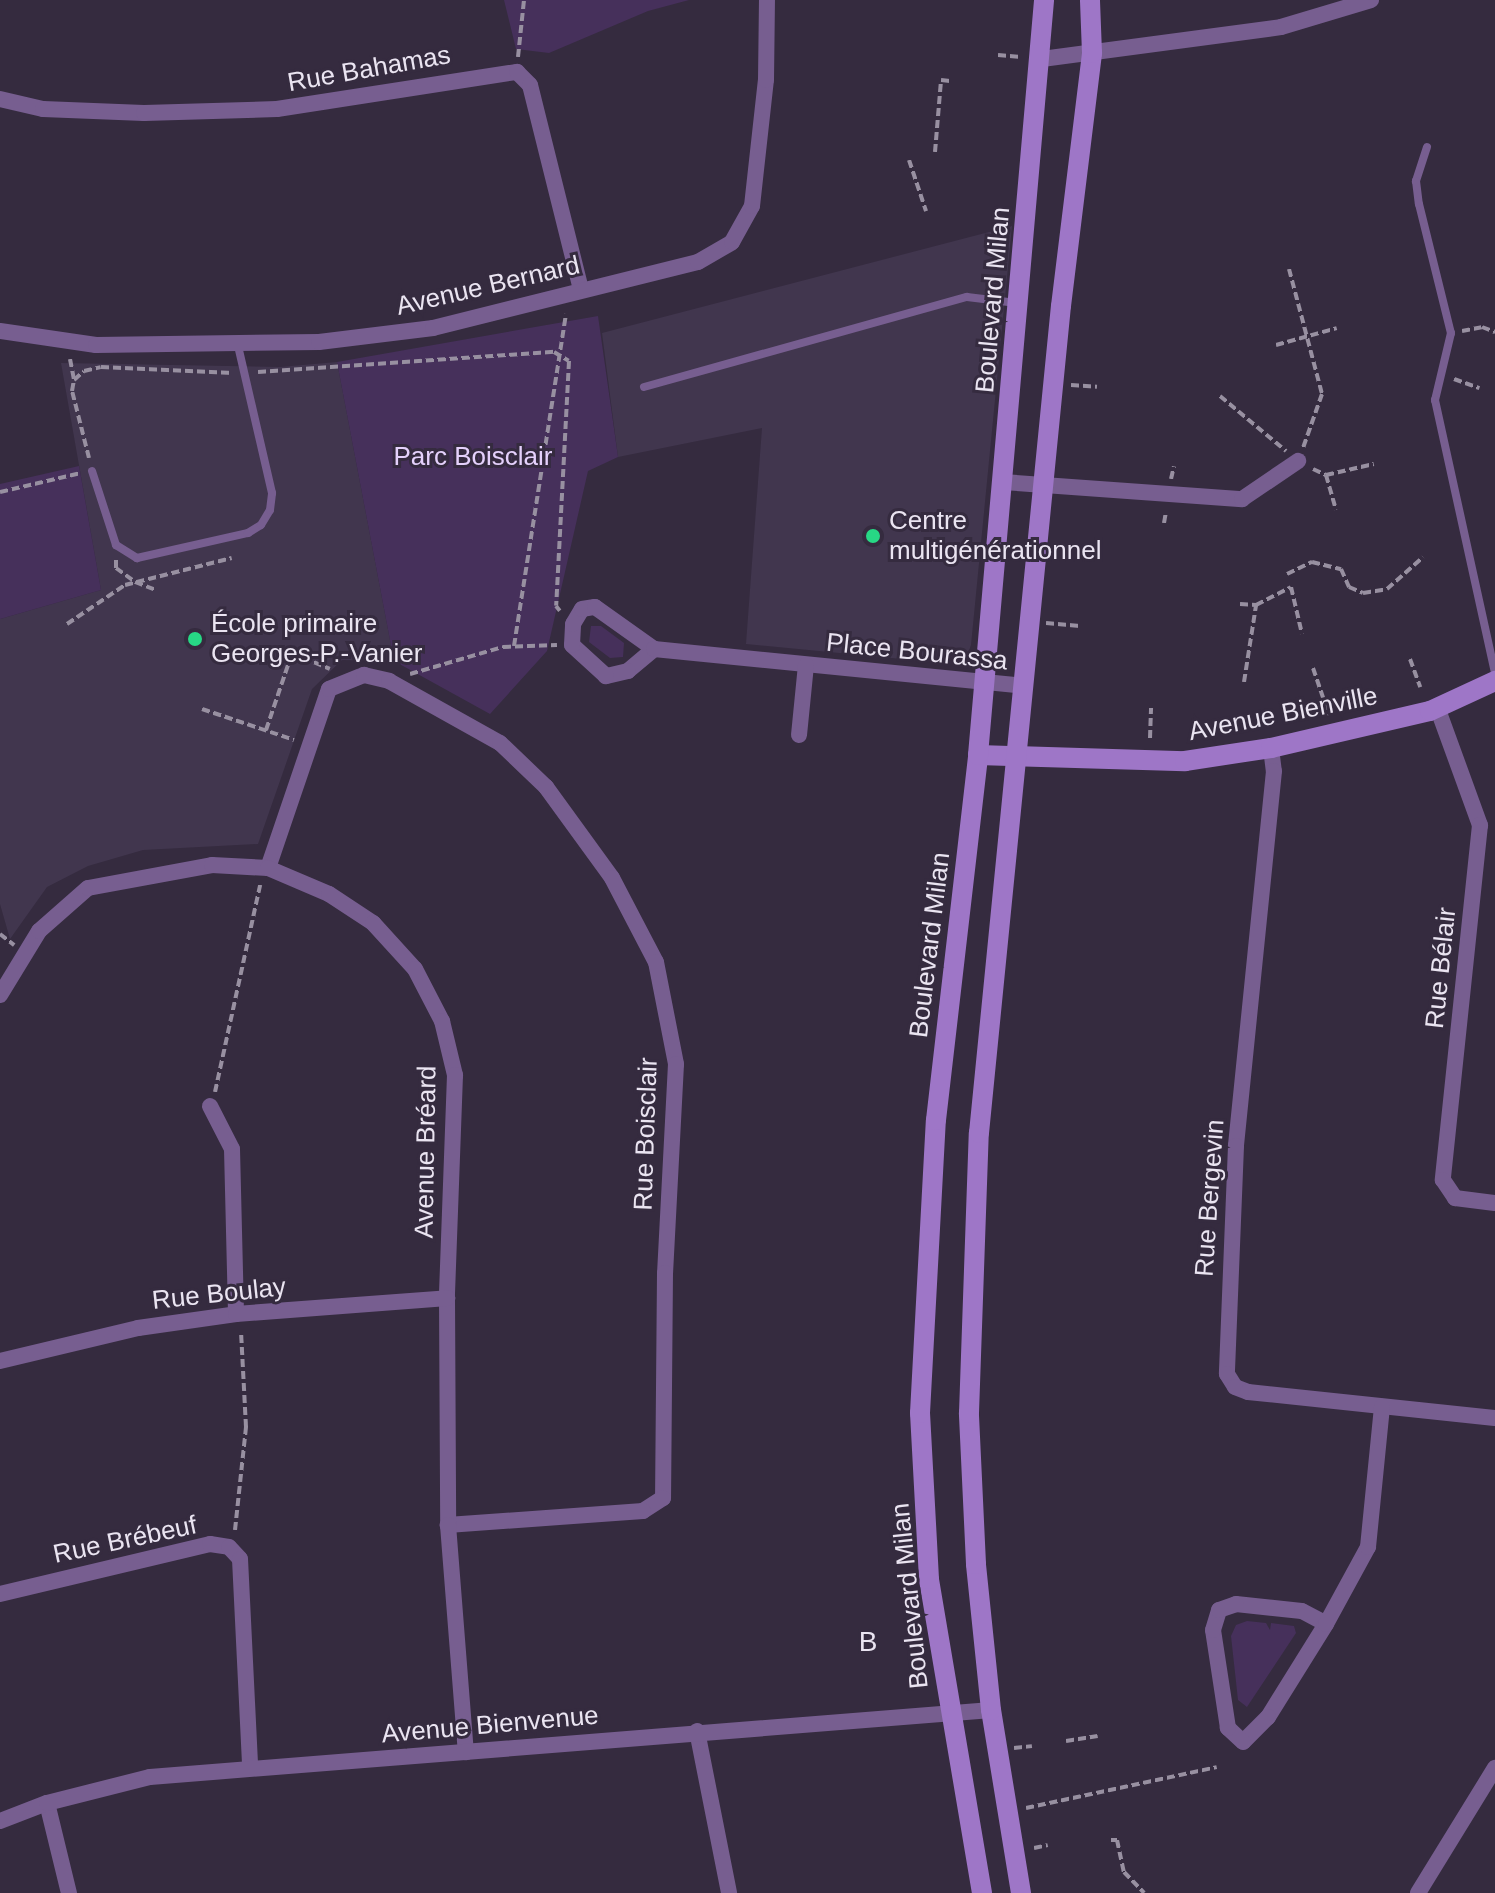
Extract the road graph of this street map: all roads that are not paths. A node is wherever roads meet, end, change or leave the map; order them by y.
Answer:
1 (767, 0) edge
2 (1044, 0) edge
3 (1090, 0) edge
4 (1371, 0) edge
5 (1092, 53) junction
6 (1032, 58) junction
7 (0, 99) edge
8 (1427, 147) dead end
9 (581, 289) junction
10 (1018, 303) junction
11 (0, 331) edge
12 (238, 346) junction
13 (644, 387) dead end
14 (1298, 461) road end
15 (92, 471) road end
16 (1003, 482) junction
17 (1047, 482) junction
18 (654, 649) junction
19 (806, 665) junction
20 (1495, 672) edge
21 (1495, 681) edge
22 (982, 684) junction
23 (1023, 686) junction
24 (1437, 707) junction
25 (799, 735) dead end
26 (1271, 748) junction
27 (978, 755) junction
28 (1018, 759) junction
29 (268, 868) junction
30 (0, 995) edge
31 (210, 1106) road end
32 (1495, 1203) edge
33 (447, 1298) junction
34 (236, 1314) junction
35 (0, 1361) edge
36 (1382, 1407) junction
37 (1495, 1418) edge
38 (448, 1525) junction
39 (0, 1594) edge
40 (1326, 1624) junction
41 (991, 1710) junction
42 (950, 1712) junction
43 (697, 1731) junction
44 (466, 1752) junction
45 (250, 1767) junction
46 (1495, 1768) edge
47 (47, 1803) junction
48 (0, 1821) edge
49 (69, 1893) edge
50 (729, 1893) edge
51 (982, 1893) edge
52 (1021, 1893) edge
53 (1418, 1893) edge

1 - 9 street, Avenue Bernard
2 - 6 main road, Boulevard Milan
3 - 5 main road
4 - 5 street
5 - 6 street
5 - 17 main road
6 - 10 main road, Boulevard Milan
7 - 9 street, Rue Bahamas
8 - 20 lane
9 - 12 street, Avenue Bernard
10 - 13 lane
10 - 16 main road, Boulevard Milan
11 - 12 street, Avenue Bernard
12 - 15 lane
14 - 17 street
16 - 17 street
16 - 22 main road, Boulevard Milan
17 - 23 main road
18 - 18 street, Place Bourassa
18 - 19 street, Place Bourassa
19 - 22 street, Place Bourassa
19 - 25 street, Place Bourassa
21 - 24 main road, Avenue Bienville
22 - 23 street, Place Bourassa
22 - 27 main road, Boulevard Milan
23 - 28 main road
24 - 26 main road, Avenue Bienville
24 - 32 street, Rue Bélair
26 - 28 main road, Avenue Bienville
26 - 36 street, Rue Bergevin
27 - 28 main road, Avenue Bienville
27 - 42 main road, Boulevard Milan
28 - 41 main road
29 - 30 street, Avenue Bréard
29 - 33 street, Avenue Bréard
29 - 38 street, Rue Boisclair
31 - 34 street
33 - 34 street, Rue Boulay
33 - 38 street, Avenue Bréard
34 - 35 street, Rue Boulay
36 - 37 street, Rue Bergevin
36 - 40 street
38 - 44 street, Avenue Bréard
39 - 45 street, Rue Brébeuf
40 - 40 street
41 - 42 street, Avenue Bienvenue
41 - 52 main road
42 - 43 street, Avenue Bienvenue
42 - 51 main road, Boulevard Milan
43 - 44 street, Avenue Bienvenue
43 - 50 street
44 - 45 street, Avenue Bienvenue
45 - 47 street, Avenue Bienvenue
46 - 53 street
47 - 48 street, Avenue Bienvenue
47 - 49 street

